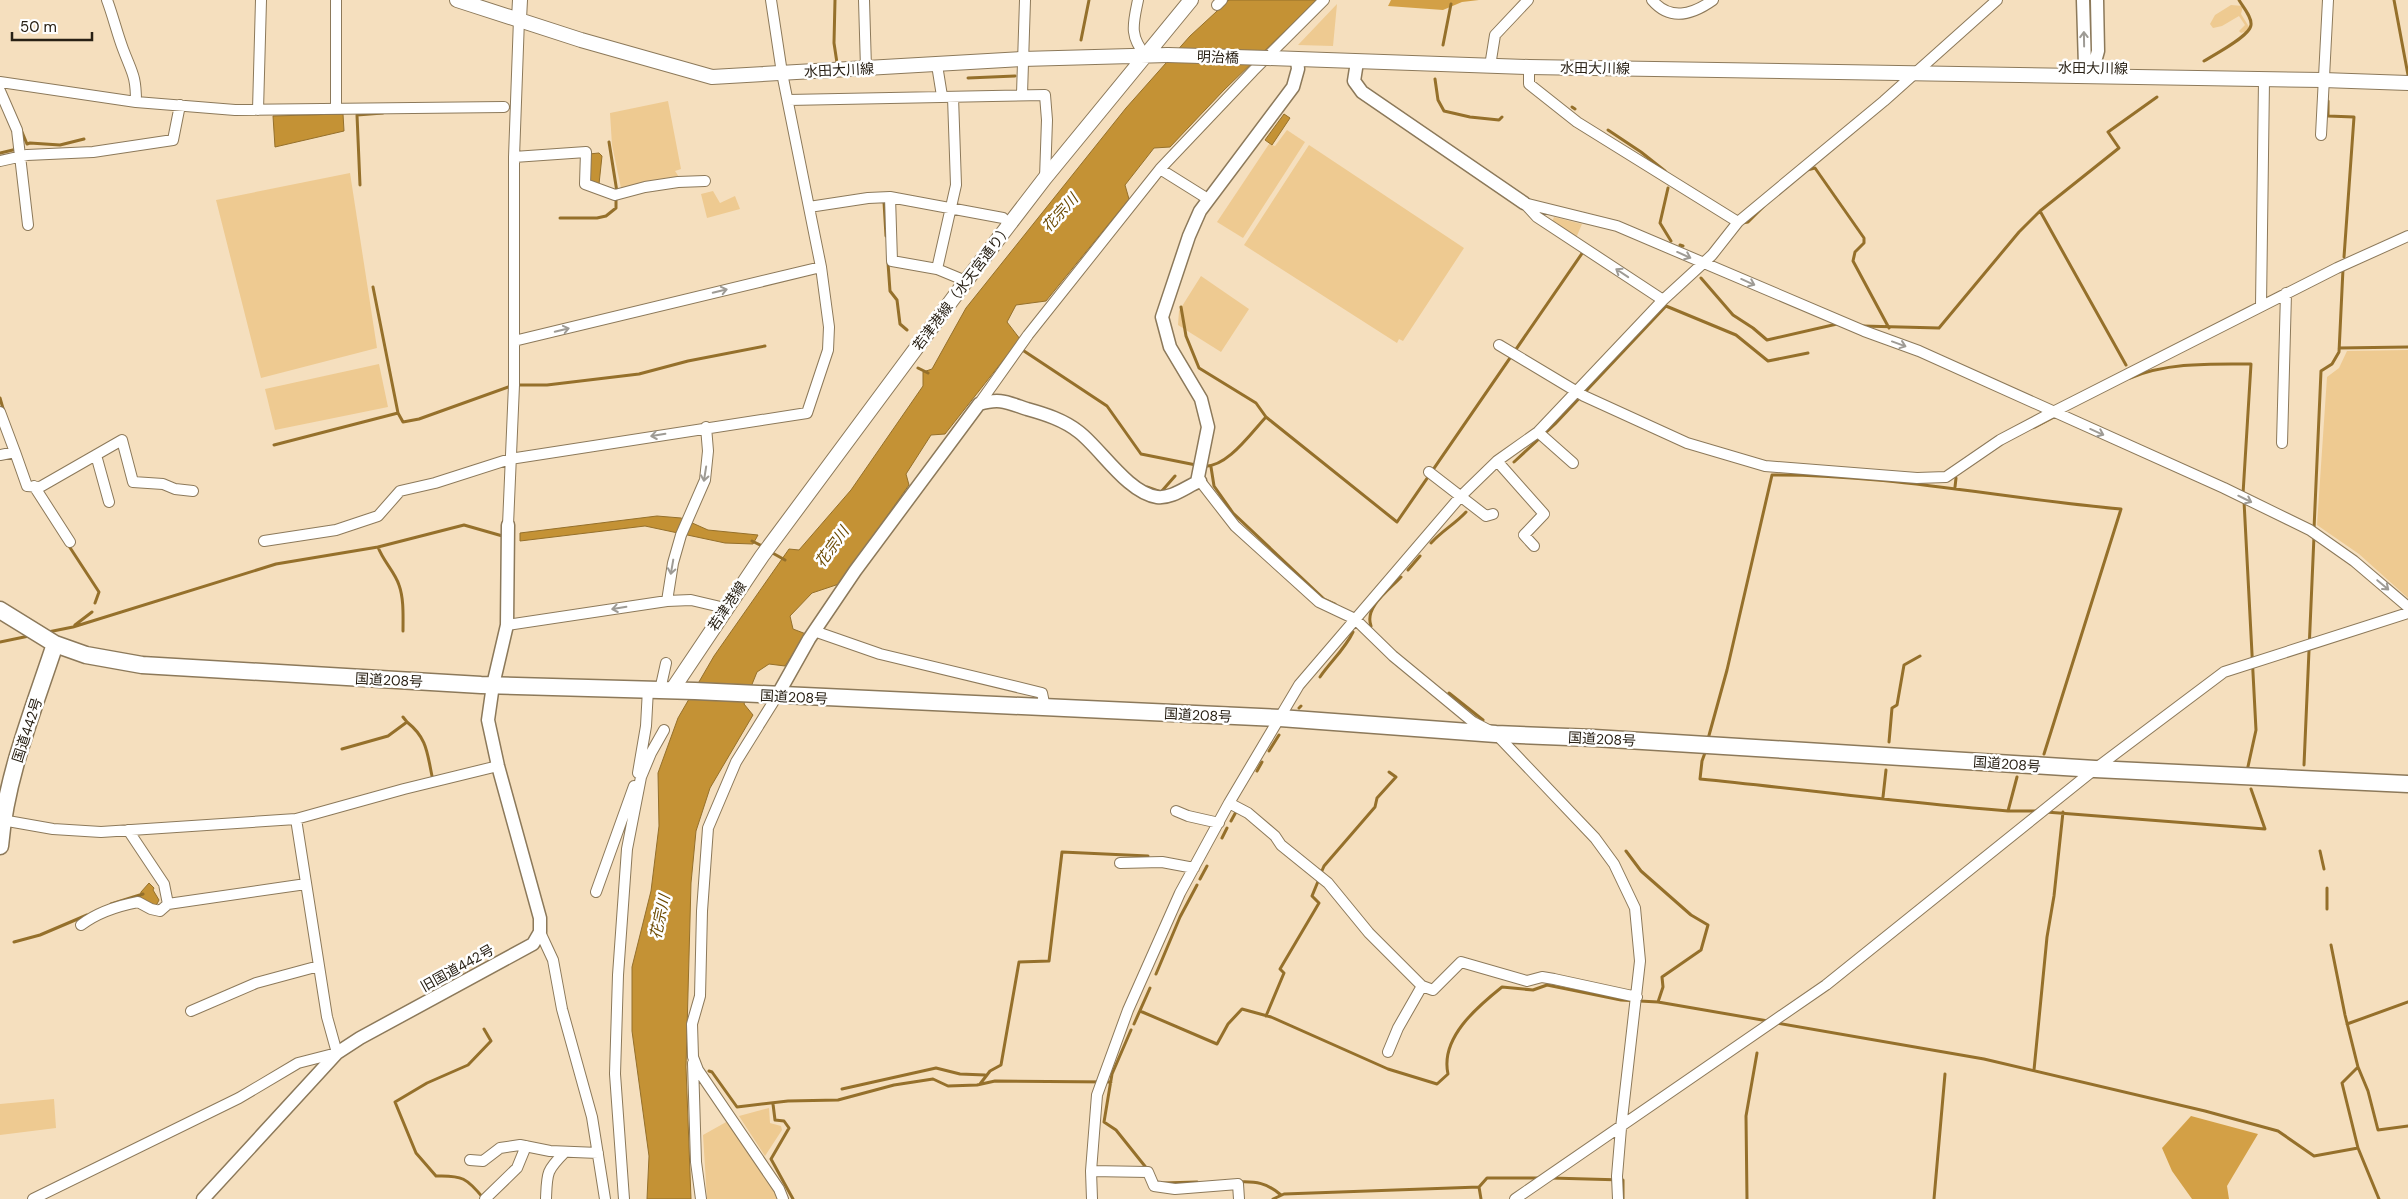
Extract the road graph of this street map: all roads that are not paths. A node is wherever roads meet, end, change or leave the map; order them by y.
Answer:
1 (107, 0) edge
2 (261, 0) edge
3 (336, 0) edge
4 (457, 0) edge
5 (520, 0) edge
6 (771, 0) edge
7 (864, 0) edge
8 (1025, 0) edge
9 (1138, 0) edge
10 (1191, 0) edge
11 (1324, 0) edge
12 (1528, 0) edge
13 (1652, 0) edge
14 (1713, 0) edge
15 (1997, 0) edge
16 (2083, 0) edge
17 (2097, 0) edge
18 (2328, 0) edge
19 (519, 19) junction
20 (1146, 56) junction
21 (1168, 56) joint
22 (1268, 58) joint
23 (1022, 59) junction
24 (1297, 60) junction
25 (1357, 62) junction
26 (938, 65) junction
27 (1490, 66) junction
28 (1529, 67) junction
29 (866, 68) junction
30 (2090, 70) junction
31 (782, 73) junction
32 (1917, 75) junction
33 (2264, 80) junction
34 (2323, 80) junction
35 (0, 82) edge
36 (2408, 83) edge
37 (0, 91) edge
38 (1022, 94) junction
39 (942, 96) junction
40 (953, 97) junction
41 (788, 100) junction
42 (136, 102) junction
43 (180, 105) junction
44 (504, 107) dead end
45 (336, 109) junction
46 (258, 110) junction
47 (2321, 135) dead end
48 (22, 157) junction
49 (514, 157) junction
50 (0, 161) edge
51 (1160, 170) junction
52 (1045, 178) junction
53 (705, 181) dead end
54 (890, 198) junction
55 (1208, 199) junction
56 (1524, 203) junction
57 (809, 207) junction
58 (952, 210) junction
59 (1738, 222) junction
60 (1009, 224) junction
61 (28, 225) dead end
62 (2408, 236) edge
63 (1703, 264) junction
64 (820, 267) junction
65 (937, 269) junction
66 (966, 281) junction
67 (2286, 293) junction
68 (1663, 300) junction
69 (2261, 306) junction
70 (514, 341) junction
71 (1498, 345) dead end
72 (1581, 394) junction
73 (979, 404) junction
74 (0, 412) edge
75 (2053, 412) junction
76 (706, 427) junction
77 (1542, 435) junction
78 (2282, 443) dead end
79 (15, 452) junction
80 (0, 455) edge
81 (96, 455) junction
82 (510, 459) junction
83 (1497, 461) junction
84 (1573, 463) dead end
85 (1432, 474) dead end
86 (1198, 481) junction
87 (34, 486) junction
88 (193, 491) dead end
89 (1460, 496) junction
90 (109, 502) dead end
91 (1493, 514) dead end
92 (786, 524) joint
93 (508, 526) joint
94 (264, 541) dead end
95 (70, 542) dead end
96 (1534, 546) dead end
97 (667, 600) junction
98 (2408, 607) edge
99 (725, 608) junction
100 (0, 610) edge
101 (2408, 613) edge
102 (1354, 619) junction
103 (506, 625) junction
104 (814, 631) junction
105 (52, 643) junction
106 (666, 663) dead end
107 (492, 685) junction
108 (660, 690) junction
109 (774, 696) junction
110 (1045, 708) junction
111 (1280, 718) junction
112 (664, 730) dead end
113 (1496, 734) junction
114 (498, 766) junction
115 (2095, 769) junction
116 (640, 772) junction
117 (2408, 784) edge
118 (1229, 803) junction
119 (1176, 811) dead end
120 (2, 820) junction
121 (296, 820) junction
122 (1218, 823) junction
123 (128, 830) junction
124 (0, 846) edge
125 (1120, 863) dead end
126 (1194, 868) junction
127 (306, 884) junction
128 (596, 892) dead end
129 (168, 904) junction
130 (81, 925) dead end
131 (540, 932) junction
132 (319, 966) junction
133 (1422, 986) junction
134 (1637, 1001) junction
135 (191, 1011) dead end
136 (1388, 1052) dead end
137 (337, 1053) junction
138 (693, 1057) junction
139 (1621, 1128) junction
140 (526, 1146) junction
141 (565, 1152) junction
142 (598, 1153) junction
143 (470, 1160) dead end
144 (1091, 1171) junction
145 (487, 1198) edge
146 (33, 1199) edge
147 (202, 1199) edge
148 (546, 1199) edge
149 (605, 1199) edge
150 (624, 1199) edge
151 (701, 1199) edge
152 (783, 1199) edge
153 (1092, 1199) edge
154 (1239, 1199) edge
155 (1515, 1199) edge
156 (1618, 1199) edge

1 - 42 street
2 - 46 street
3 - 45 street
4 - 19 main road, 水田大川線
5 - 19 main road
6 - 31 street
7 - 29 street
8 - 23 street
9 - 20 street
10 - 20 main road, 若津港線（水天宮通り）
11 - 51 street
12 - 27 street
13 - 14 street
15 - 32 street
30 -> 16 street
17 - 30 street
18 - 34 street
19 - 31 main road, 水田大川線
19 - 49 street
20 - 21 main road, 水田大川線
20 - 23 main road, 水田大川線
20 - 52 main road, 若津港線（水天宮通り）
21 - 22 main road, 明治橋, bridge
22 - 24 main road, 水田大川線
23 - 26 main road, 水田大川線
23 - 38 street
24 - 25 main road, 水田大川線
24 - 55 street
25 - 27 main road, 水田大川線
25 - 56 street
26 - 29 main road, 水田大川線
26 - 39 street
27 - 28 main road, 水田大川線
28 - 32 main road, 水田大川線
28 - 59 street
29 - 31 main road, 水田大川線
30 - 32 main road, 水田大川線
30 - 33 main road, 水田大川線
31 - 41 street
32 - 59 street
33 - 34 main road, 水田大川線
33 - 69 street
34 - 36 main road, 水田大川線
34 - 47 street
35 - 42 street
37 - 48 street
38 - 40 street
38 - 52 street
39 - 40 street
39 - 41 street
40 - 58 street
41 - 57 street
42 - 43 street
43 - 46 street
43 - 48 street
44 - 45 street
45 - 46 street
48 - 50 street
48 - 61 street
49 - 53 street
49 - 70 street
51 - 55 street
51 - 73 street
52 - 60 main road, 若津港線（水天宮通り）
54 - 57 street
54 - 58 street
54 - 65 street
55 - 86 street
56 -> 63 street
68 -> 56 street
57 - 64 street
58 - 60 street
58 - 65 street
59 - 63 street
60 - 66 main road, 若津港線（水天宮通り）
62 - 67 street
63 - 68 street
63 -> 75 street
70 -> 64 street
64 - 76 street
65 - 66 street
66 - 92 main road, 若津港線（水天宮通り）
67 - 69 street
67 - 78 street
68 - 72 street
69 - 75 street
70 - 82 street
71 - 72 street
72 - 75 street
72 - 77 street
73 - 86 street
73 - 104 street
74 - 79 street
75 -> 98 street
76 -> 82 street
76 -> 97 street
77 - 83 street
77 - 84 street
79 - 80 street
79 - 87 street
81 - 87 street
81 - 88 street
81 - 90 street
82 - 93 street
82 - 94 street
83 - 89 street
83 - 96 street
85 - 89 street
86 - 102 street
87 - 95 street
89 - 91 street
89 - 102 street
92 - 99 main road, 若津港線
93 - 103 street
97 - 99 street
97 -> 103 street
99 - 108 main road, 若津港線
100 - 105 highway, 国道208号
101 - 115 street
102 - 111 street
102 - 113 street
103 - 107 street
104 - 109 street
104 - 110 street
105 - 107 highway, 国道208号
105 - 120 highway, 国道442号
106 - 108 street
107 - 108 highway, 国道208号
107 - 114 street
108 - 109 highway, 国道208号
108 - 116 street
109 - 110 highway, 国道208号
109 - 138 street
110 - 111 highway, 国道208号
111 - 113 highway, 国道208号
111 - 118 street
112 - 116 street
113 - 115 highway, 国道208号
113 - 134 street
114 - 121 street
114 - 131 street
115 - 117 highway, 国道208号
115 - 139 street
116 - 128 street
116 - 150 street
118 - 122 street
118 - 133 street
119 - 122 street
120 - 123 street
120 - 124 highway, 国道442号
121 - 123 street
121 - 127 street
122 - 126 street
123 - 129 street
125 - 126 street
126 - 144 street
127 - 129 street
127 - 132 street
129 - 130 street
131 - 137 street, 旧国道442号
131 - 142 street
132 - 135 street
132 - 137 street
133 - 134 street
133 - 136 street
134 - 139 street
137 - 146 street
137 - 147 street, 旧国道442号
138 - 151 street
138 - 152 street
139 - 155 street
139 - 156 street
140 - 141 street
140 - 143 street
140 - 145 street
141 - 142 street
141 - 148 street
142 - 149 street
144 - 153 street
144 - 154 street

